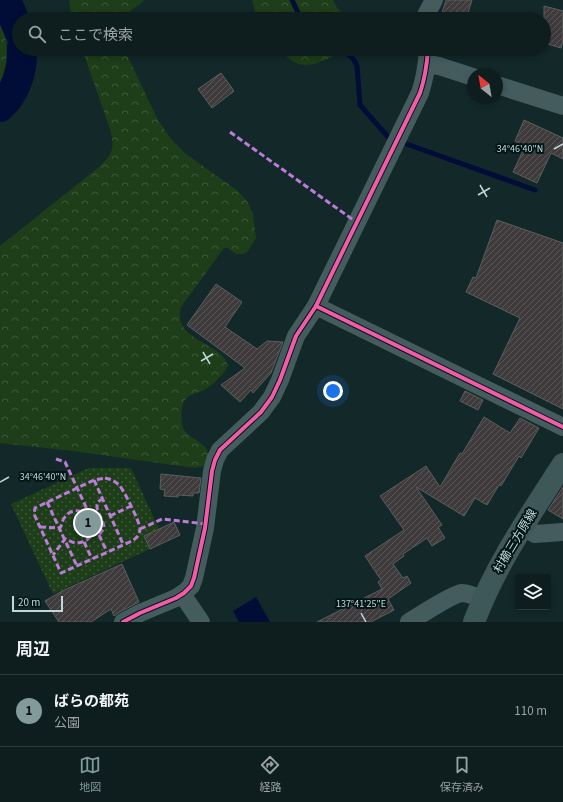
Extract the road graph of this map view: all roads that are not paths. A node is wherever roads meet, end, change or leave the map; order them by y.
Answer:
1 (434, 0) edge
2 (428, 12) edge
3 (428, 56) edge
4 (467, 75) edge
5 (503, 87) edge
6 (563, 106) edge
7 (316, 306) junction
8 (563, 427) edge
9 (563, 464) edge
10 (522, 525) junction
11 (563, 532) edge
12 (182, 594) junction
13 (483, 600) junction
14 (123, 622) edge
15 (201, 622) edge
16 (409, 622) edge
17 (474, 622) edge

1 - 2 street
3 - 4 street
3 - 7 street
5 - 6 street
7 - 8 street
7 - 12 street
9 - 10 main road, 村櫛三方原線
10 - 11 street
10 - 13 main road, 村櫛三方原線
12 - 14 street
12 - 15 street
13 - 16 street
13 - 17 main road, 村櫛三方原線

